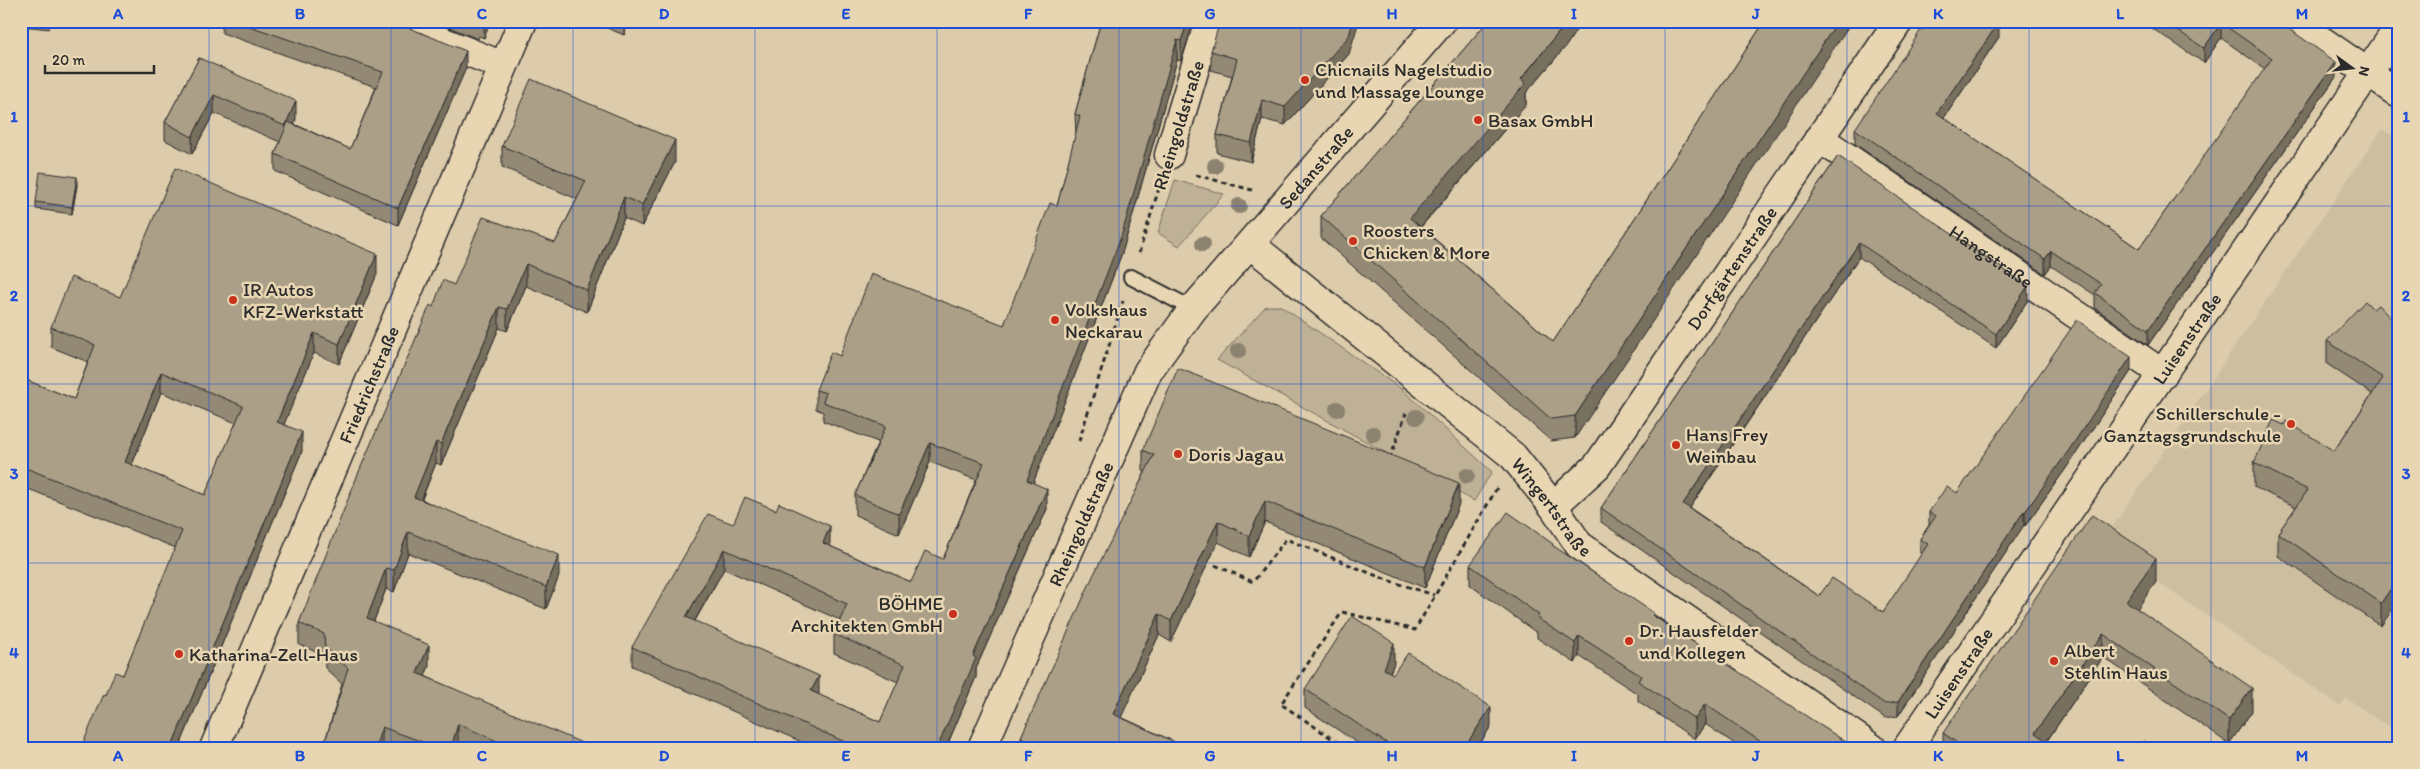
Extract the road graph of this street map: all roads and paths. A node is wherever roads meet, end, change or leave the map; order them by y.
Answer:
1 (392, 21) edge
2 (523, 21) edge
3 (1209, 21) edge
4 (1442, 21) edge
5 (1899, 21) edge
6 (2293, 21) edge
7 (2399, 27) edge
8 (503, 66) junction
9 (2368, 72) junction
10 (2399, 94) edge
11 (1819, 138) junction
12 (1168, 161) junction
13 (1289, 199) junction
14 (1250, 244) junction
15 (1131, 277) junction
16 (1193, 308) junction
17 (2162, 374) junction
18 (1417, 379) junction
19 (1076, 451) dead end
20 (1513, 456) junction
21 (1381, 458) edge
22 (1553, 506) junction
23 (1215, 565) dead end
24 (1434, 595) junction
25 (214, 748) edge
26 (982, 748) edge
27 (1346, 748) edge
28 (1872, 748) edge
29 (1907, 748) edge

1 - 8 street
2 - 8 street, Friedrichstraße
3 - 12 street, Rheingoldstraße
4 - 13 street, Sedanstraße
5 - 11 street, Dorfgärtenstraße
6 - 9 street
7 - 9 street, Luisenstraße
8 - 25 street, Friedrichstraße
9 - 10 street
9 - 17 street, Luisenstraße
11 - 17 street, Hangstraße
11 - 22 street, Dorfgärtenstraße
12 - 13 path
12 - 15 path, Rheingoldstraße
13 - 14 street, Sedanstraße
14 - 16 street, Rheingoldstraße
14 - 18 street, Wingertstraße
15 - 16 lane
15 - 19 path, Rheingoldstraße
16 - 26 street, Rheingoldstraße
17 - 29 street, Luisenstraße
18 - 20 street, Wingertstraße
18 - 21 path
20 - 22 street, Wingertstraße
20 - 24 path
22 - 28 street, Wingertstraße
23 - 24 path
24 - 27 path

